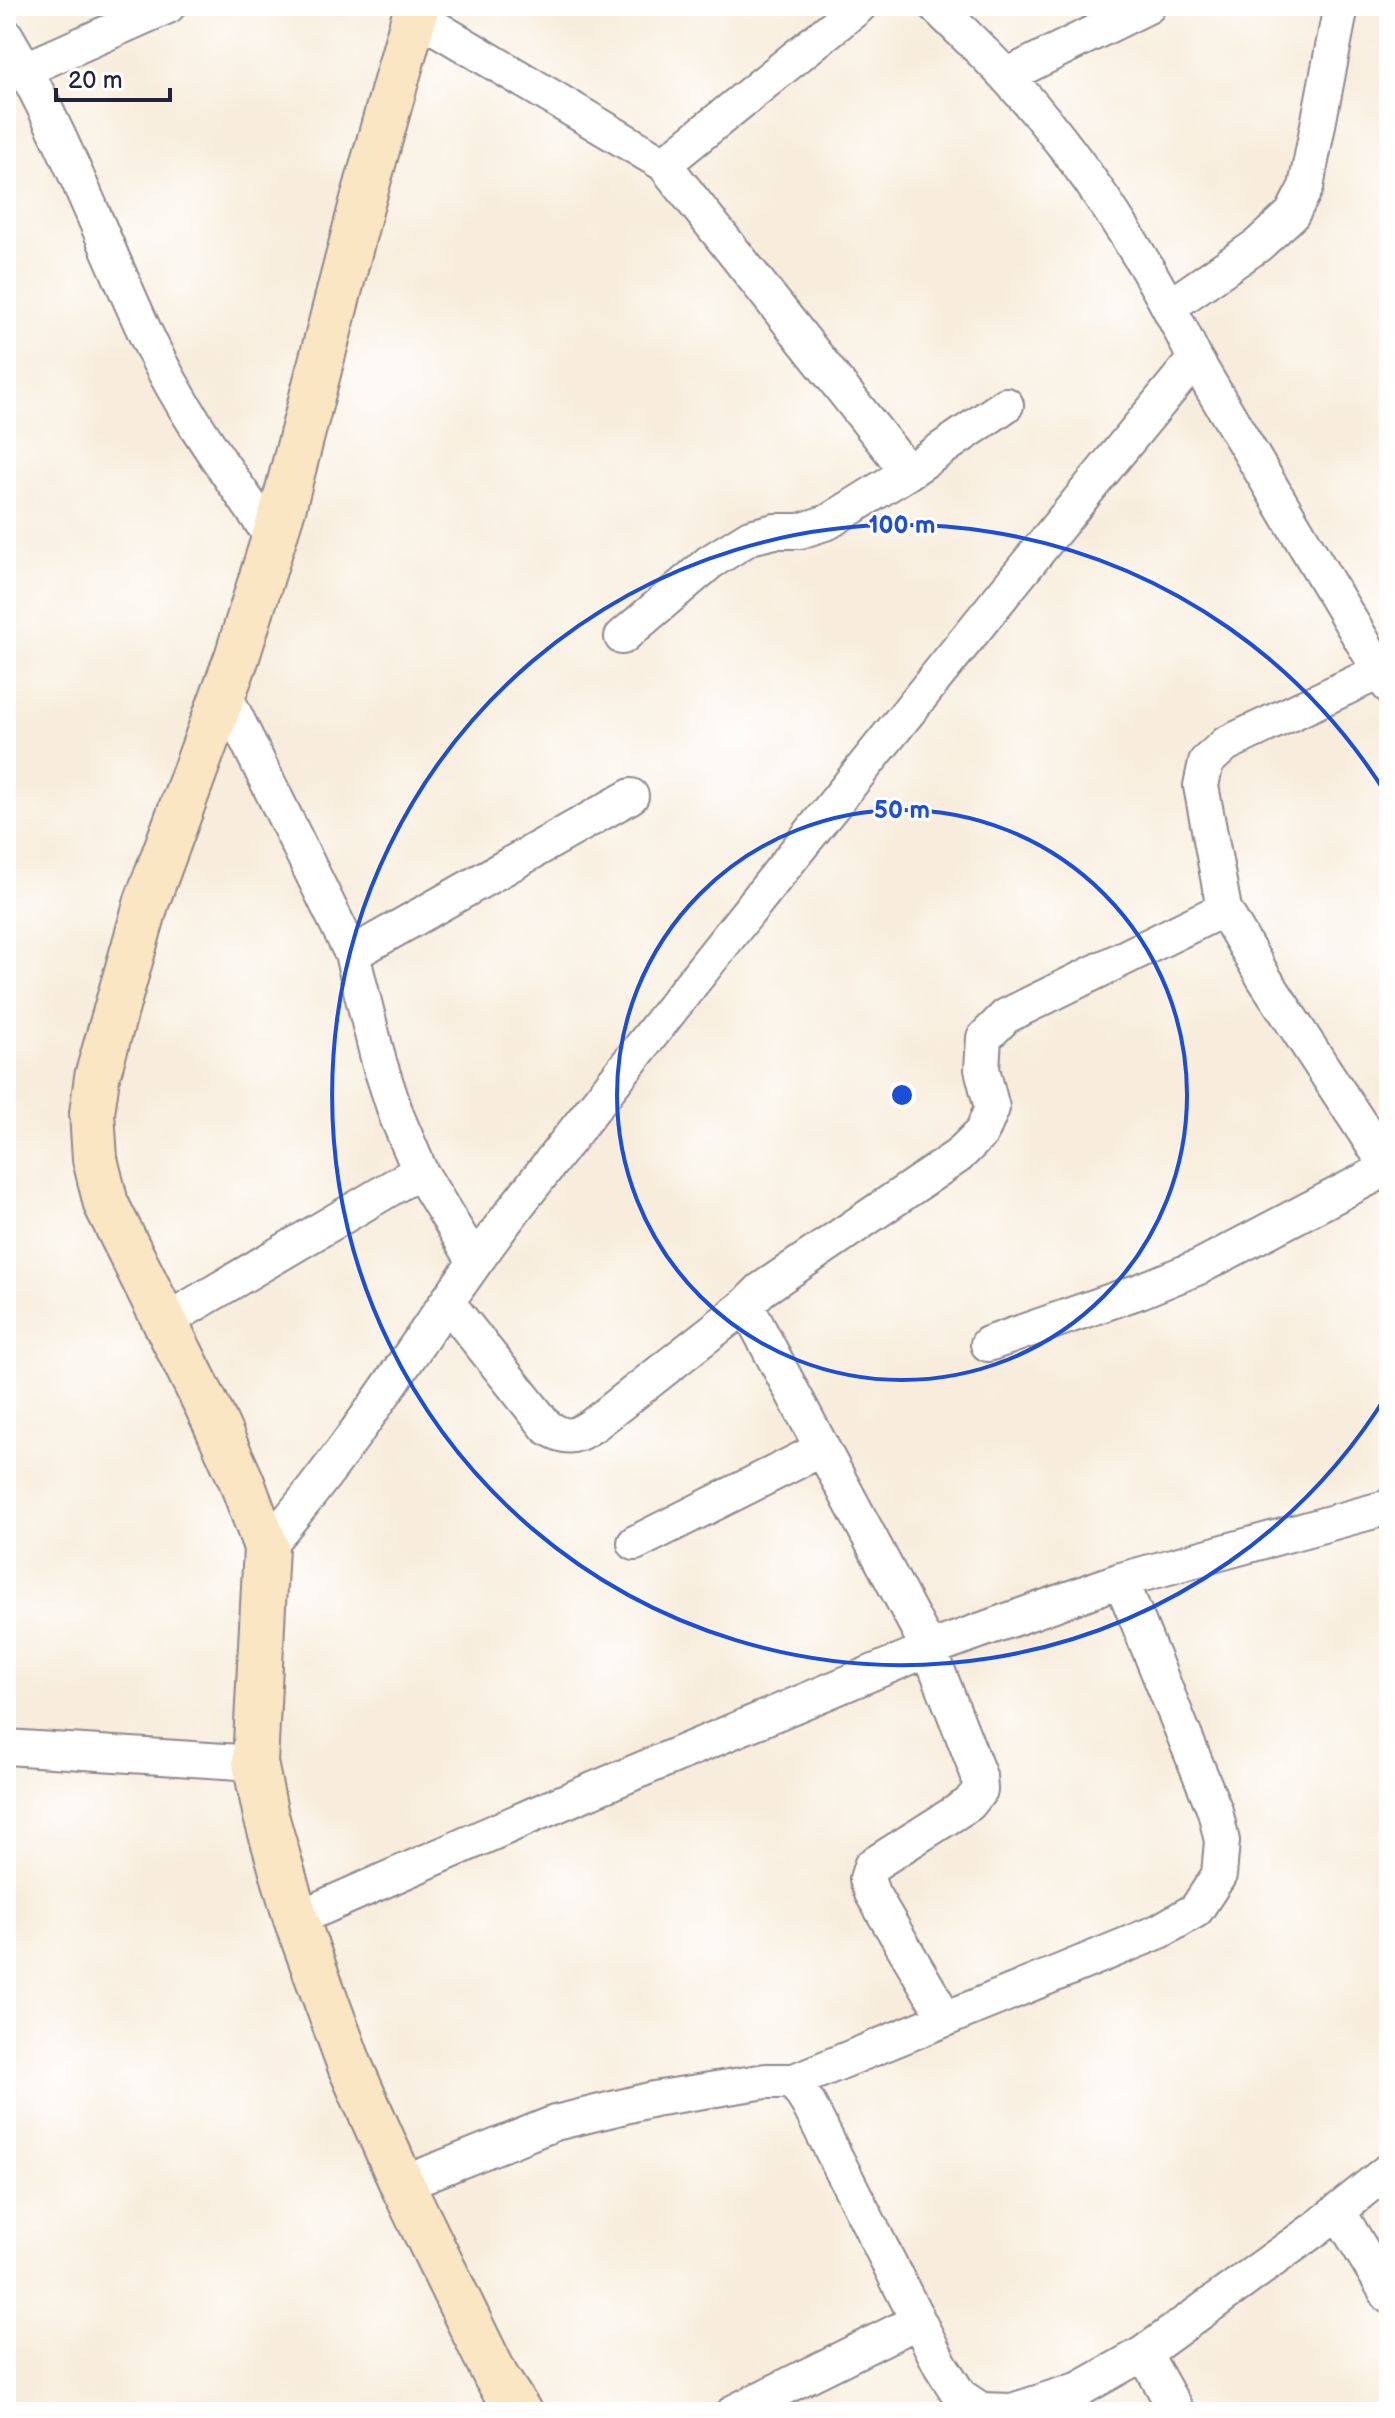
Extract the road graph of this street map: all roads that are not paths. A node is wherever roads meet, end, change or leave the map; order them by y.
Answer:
1 (168, 6) edge
2 (859, 6) edge
3 (936, 6) edge
4 (1148, 6) edge
5 (1341, 6) edge
6 (416, 10) edge
7 (6, 36) edge
8 (26, 69) junction
9 (1006, 76) junction
10 (664, 164) junction
11 (1170, 306) junction
12 (1195, 359) junction
13 (1006, 405) dead end
14 (908, 472) junction
15 (274, 540) junction
16 (622, 637) dead end
17 (1385, 678) edge
18 (224, 693) junction
19 (631, 796) dead end
20 (1224, 909) junction
21 (352, 954) junction
22 (1389, 1169) edge
23 (420, 1171) junction
24 (475, 1262) junction
25 (447, 1302) junction
26 (746, 1305) junction
27 (164, 1322) junction
28 (988, 1344) dead end
29 (822, 1449) junction
30 (1389, 1507) edge
31 (635, 1543) dead end
32 (266, 1547) junction
33 (1121, 1580) junction
34 (929, 1649) junction
35 (6, 1747) edge
36 (255, 1763) junction
37 (296, 1919) junction
38 (946, 2019) junction
39 (794, 2081) junction
40 (1389, 2170) edge
41 (402, 2184) junction
42 (1338, 2211) junction
43 (1389, 2296) edge
44 (918, 2321) junction
45 (1144, 2353) junction
46 (981, 2411) edge
47 (519, 2412) edge
48 (734, 2412) edge
49 (1177, 2412) edge

1 - 8 street
2 - 10 street
3 - 9 street
4 - 9 street
5 - 11 street
6 - 10 street
6 - 15 street
7 - 8 street
8 - 15 street
9 - 11 street
10 - 14 street
11 - 12 street
12 - 17 street
12 - 24 street
13 - 14 street
14 - 16 street
15 - 18 street
17 - 20 street
18 - 21 street
18 - 27 street
19 - 21 street
20 - 22 street
20 - 26 street
21 - 23 street
22 - 28 street
23 - 24 street
23 - 27 street
24 - 25 street
25 - 26 street
25 - 32 street
26 - 29 street
27 - 32 street
29 - 31 street
29 - 34 street
30 - 33 street
32 - 36 street
33 - 34 street
33 - 38 street
34 - 37 street
34 - 38 street
35 - 36 street
36 - 37 street
37 - 41 street
38 - 39 street
39 - 41 street
39 - 44 street
40 - 42 street
41 - 47 street
42 - 43 street
42 - 45 street
44 - 46 street
44 - 48 street
45 - 46 street
45 - 49 street

